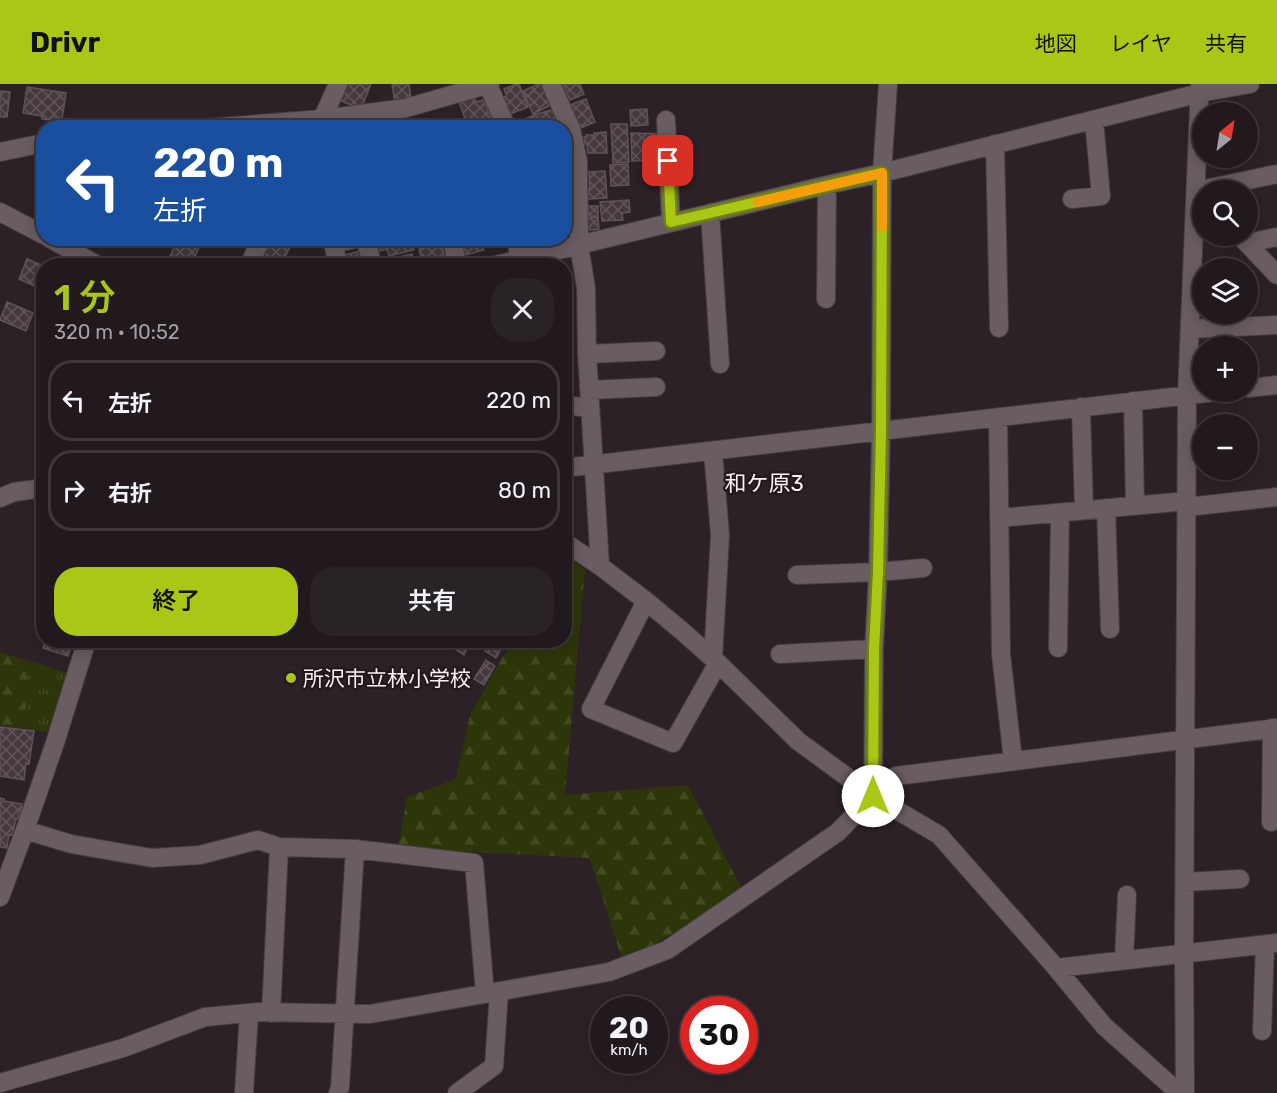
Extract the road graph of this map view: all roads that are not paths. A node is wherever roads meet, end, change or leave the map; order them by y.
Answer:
1 (338, 84) edge
2 (551, 84) edge
3 (888, 84) edge
4 (1250, 84) edge
5 (489, 85) edge
6 (1200, 89) edge
7 (321, 120) edge
8 (337, 120) edge
9 (504, 120) edge
10 (567, 120) edge
11 (666, 120) dead end
12 (1094, 121) junction
13 (572, 134) edge
14 (995, 144) junction
15 (36, 145) edge
16 (0, 152) edge
17 (882, 173) junction
18 (1277, 174) edge
19 (1196, 180) edge
20 (1248, 180) edge
21 (827, 185) junction
22 (1072, 199) dead end
23 (0, 212) edge
24 (710, 213) junction
25 (671, 222) junction
26 (36, 232) edge
27 (1277, 237) edge
28 (1258, 238) edge
29 (579, 244) junction
30 (63, 246) edge
31 (571, 246) edge
32 (572, 246) edge
33 (1197, 246) edge
34 (1250, 246) edge
35 (85, 258) edge
36 (522, 258) edge
37 (1277, 275) edge
38 (826, 299) dead end
39 (1277, 325) edge
40 (999, 328) dead end
41 (1190, 329) junction
42 (656, 351) dead end
43 (587, 354) junction
44 (720, 364) dead end
45 (1277, 385) edge
46 (656, 387) dead end
47 (1258, 387) edge
48 (1187, 394) junction
49 (1192, 394) edge
50 (589, 399) junction
51 (1133, 401) junction
52 (572, 403) edge
53 (1082, 407) junction
54 (998, 417) junction
55 (881, 431) junction
56 (713, 451) junction
57 (593, 465) junction
58 (572, 467) edge
59 (36, 489) edge
60 (1277, 497) edge
61 (0, 498) edge
62 (1187, 504) junction
63 (1135, 506) junction
64 (1106, 508) junction
65 (1084, 510) junction
66 (1060, 513) junction
67 (999, 518) junction
68 (572, 547) edge
69 (600, 566) junction
70 (923, 568) dead end
71 (878, 572) junction
72 (797, 575) dead end
73 (646, 601) junction
74 (1110, 629) dead end
75 (85, 648) edge
76 (1058, 648) dead end
77 (874, 649) junction
78 (780, 654) dead end
79 (716, 661) junction
80 (1274, 728) edge
81 (1186, 739) junction
82 (1013, 761) junction
83 (873, 796) junction
84 (1271, 822) dead end
85 (25, 830) junction
86 (279, 847) junction
87 (355, 849) junction
88 (1240, 879) dead end
89 (1185, 882) junction
90 (1127, 895) dead end
91 (0, 897) edge
92 (1271, 944) edge
93 (1184, 953) junction
94 (1124, 960) junction
95 (1057, 968) junction
96 (492, 993) junction
97 (249, 1013) junction
98 (271, 1013) junction
99 (344, 1014) junction
100 (1262, 1031) dead end
101 (0, 1083) edge
102 (244, 1093) edge
103 (338, 1093) edge
104 (457, 1093) edge
105 (1179, 1093) edge
106 (1185, 1093) edge

1 - 7 street
2 - 10 street
3 - 17 street
4 - 6 street
5 - 8 street
5 - 9 street
6 - 12 street
6 - 19 street
11 - 25 street
12 - 14 street
12 - 22 street
13 - 29 street
14 - 17 street
14 - 40 street
15 - 16 street
17 - 21 street
17 - 55 street
18 - 20 street
21 - 24 street
21 - 38 street
23 - 26 street
24 - 25 street
24 - 44 street
25 - 29 street
27 - 28 street
29 - 32 street
29 - 43 street
30 - 35 street
31 - 36 street
33 - 41 street
34 - 37 street
39 - 41 street
41 - 48 street
42 - 43 street
43 - 50 street
45 - 47 street
46 - 50 street
48 - 49 street
48 - 51 street
48 - 62 street
50 - 52 street
50 - 57 street
51 - 53 street
51 - 63 street
53 - 54 street
53 - 65 street
54 - 55 street
54 - 67 street
55 - 56 street
55 - 71 street
56 - 57 street
56 - 79 street
57 - 58 street
57 - 69 street
59 - 61 street
60 - 62 street
62 - 63 street
62 - 81 street
63 - 64 street
64 - 65 street
64 - 74 street
65 - 66 street
66 - 67 street
66 - 76 street
67 - 82 street
68 - 69 street
69 - 73 street
70 - 71 street
71 - 72 street
71 - 77 street
73 - 79 street
73 - 79 street
75 - 85 street
77 - 78 street
77 - 83 street
79 - 83 street
80 - 81 street
80 - 84 street
81 - 82 street
81 - 89 street
82 - 83 street
83 - 95 street
83 - 96 street
85 - 86 street
85 - 91 street
86 - 87 street
86 - 98 street
87 - 96 street
87 - 99 street
88 - 89 street
89 - 93 street
90 - 94 street
92 - 93 street
92 - 100 street
93 - 94 street
93 - 106 street
94 - 95 street
95 - 105 street
96 - 99 street
96 - 104 street
97 - 98 street
97 - 101 street
97 - 102 street
98 - 99 street
99 - 103 street

